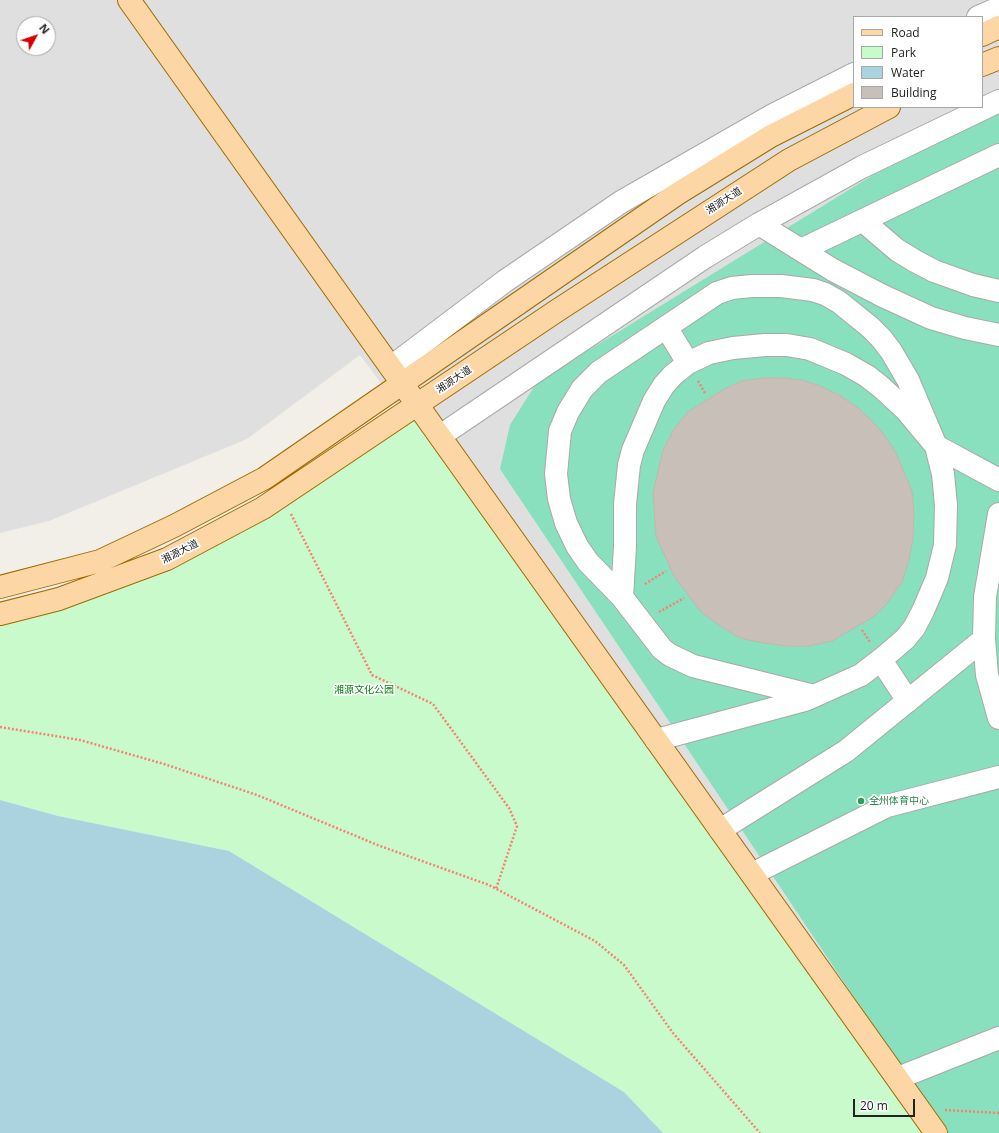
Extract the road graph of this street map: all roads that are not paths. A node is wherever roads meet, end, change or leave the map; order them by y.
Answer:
1 (129, 0) edge
2 (997, 0) edge
3 (999, 4) edge
4 (999, 8) edge
5 (980, 16) edge
6 (999, 27) edge
7 (983, 35) edge
8 (999, 58) edge
9 (983, 65) edge
10 (853, 75) edge
11 (853, 95) edge
12 (999, 101) edge
13 (887, 108) edge
14 (999, 156) edge
15 (863, 221) junction
16 (759, 224) junction
17 (801, 250) junction
18 (813, 290) junction
19 (999, 290) edge
20 (666, 327) junction
21 (999, 335) edge
22 (688, 363) junction
23 (397, 376) junction
24 (417, 404) junction
25 (440, 436) junction
26 (936, 446) junction
27 (999, 480) edge
28 (999, 514) edge
29 (0, 588) edge
30 (622, 597) junction
31 (0, 614) edge
32 (984, 639) junction
33 (881, 660) junction
34 (814, 696) junction
35 (908, 701) junction
36 (999, 718) edge
37 (656, 740) junction
38 (999, 777) edge
39 (720, 830) junction
40 (752, 874) junction
41 (999, 1038) edge
42 (898, 1078) junction
43 (936, 1133) edge

1 - 23 main road
2 - 3 street
4 - 5 street
6 - 7 main road
8 - 9 main road
10 - 23 street
11 - 23 main road
12 - 16 street
13 - 24 main road, 湘源大道
14 - 15 street
15 - 17 street
15 - 19 street
16 - 17 street
16 - 25 street
17 - 18 street
17 - 21 street
18 - 20 street
18 - 26 street
20 - 22 street
20 - 30 street
22 - 26 street
22 - 30 street
23 - 24 main road
23 - 29 main road
24 - 25 main road
24 - 31 main road, 湘源大道
25 - 37 main road
26 - 27 street
26 - 33 street
28 - 32 street
30 - 34 street
32 - 35 street
32 - 36 street
33 - 34 street
33 - 35 street
34 - 37 street
35 - 39 street
37 - 39 main road
38 - 40 street
39 - 40 main road
40 - 42 main road
41 - 42 street
42 - 43 main road

